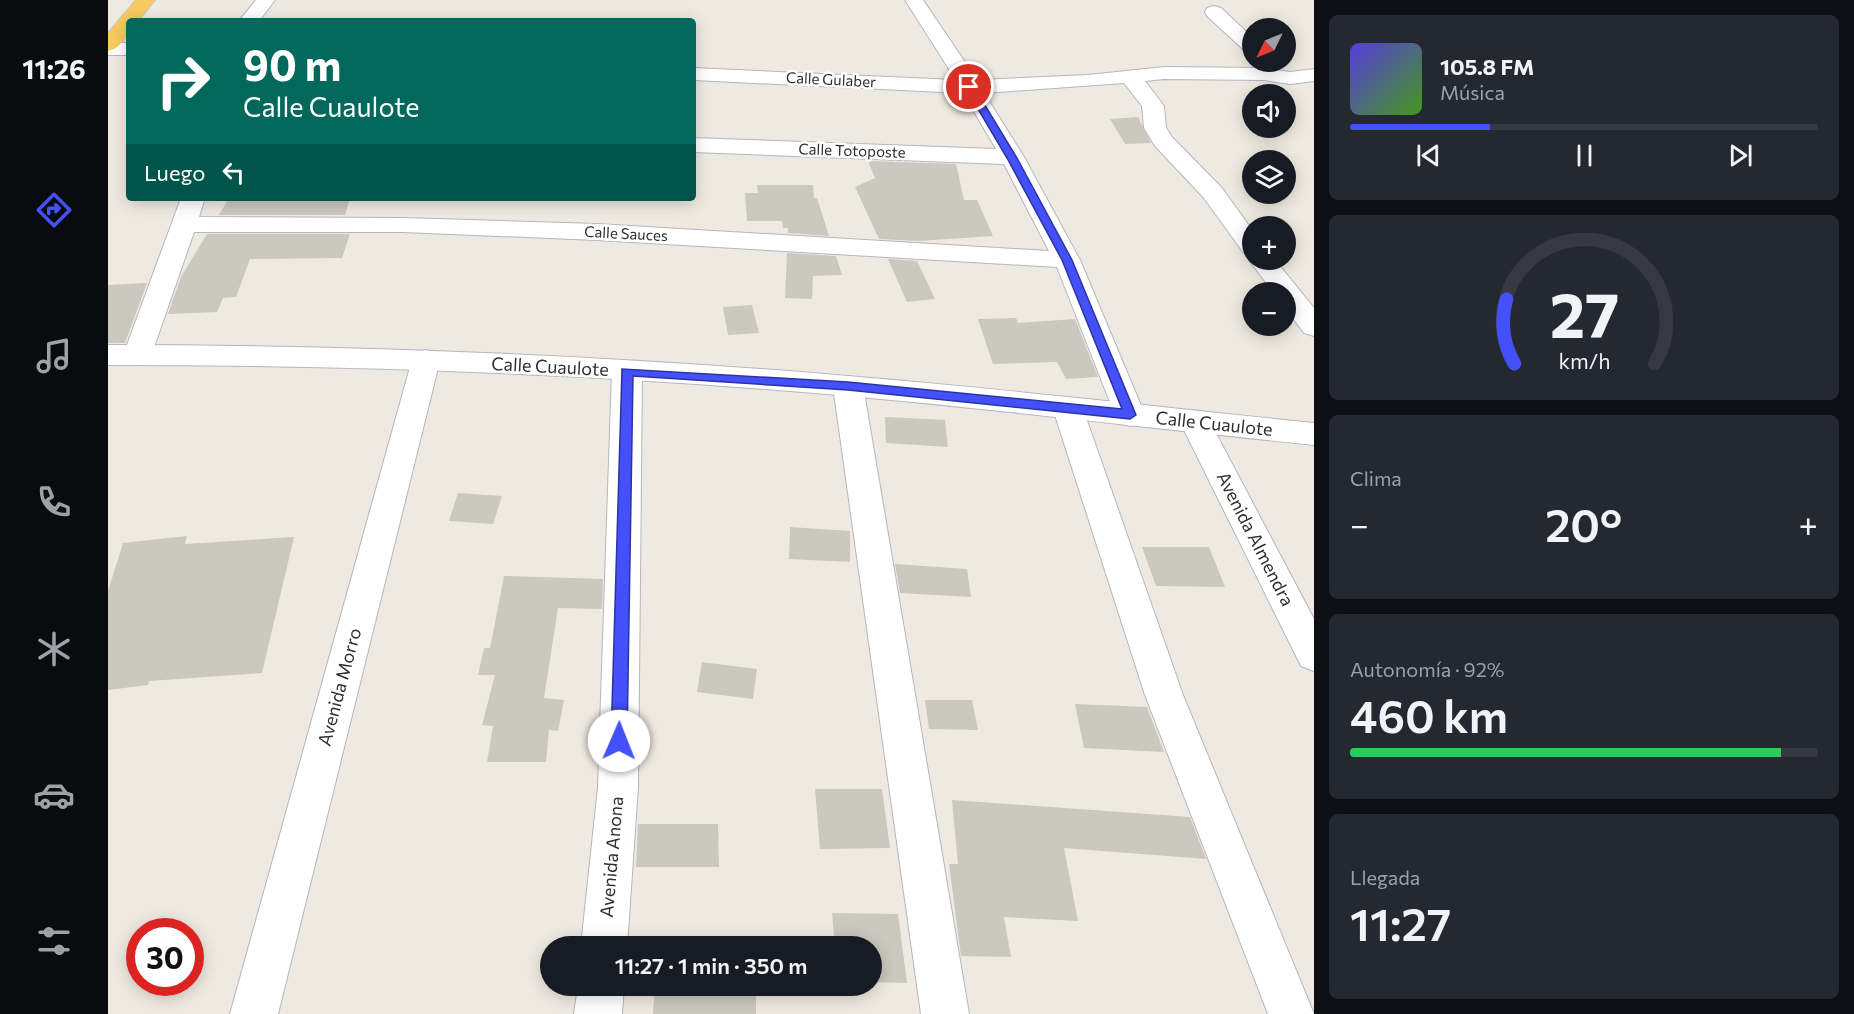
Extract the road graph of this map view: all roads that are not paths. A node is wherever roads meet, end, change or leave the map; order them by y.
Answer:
1 (146, 0) edge
2 (266, 0) edge
3 (914, 0) edge
4 (1214, 12) dead end
5 (134, 18) edge
6 (251, 18) edge
7 (126, 29) edge
8 (1242, 38) edge
9 (115, 45) edge
10 (1282, 72) edge
11 (696, 74) edge
12 (1128, 76) junction
13 (1290, 78) junction
14 (1310, 84) edge
15 (969, 87) junction
16 (696, 145) edge
17 (1012, 158) junction
18 (192, 201) edge
19 (184, 224) junction
20 (1242, 233) edge
21 (1067, 260) junction
22 (1270, 270) edge
23 (1314, 327) edge
24 (138, 353) junction
25 (108, 355) edge
26 (426, 360) junction
27 (627, 372) junction
28 (848, 386) junction
29 (1068, 409) junction
30 (1130, 415) junction
31 (1195, 422) junction
32 (1314, 434) edge
33 (1314, 656) edge
34 (605, 936) edge
35 (600, 996) edge
36 (254, 1014) edge
37 (598, 1014) edge
38 (945, 1014) edge
39 (1292, 1014) edge

1 - 5 highway
2 - 6 street
3 - 15 street
4 - 8 street
7 - 9 highway
10 - 13 street
11 - 15 street, Calle Gulaber
12 - 13 street, Calle Gulaber
12 - 15 street, Calle Gulaber
12 - 20 street
13 - 14 street
15 - 17 street
16 - 17 street, Calle Totoposte
17 - 21 street
18 - 19 street
19 - 21 street, Calle Sauces
19 - 24 street
21 - 30 street
22 - 23 street
24 - 25 street, Calle Cuaulote
24 - 26 street, Calle Cuaulote
26 - 27 street, Calle Cuaulote
26 - 36 street, Avenida Morro
27 - 28 street, Calle Cuaulote
27 - 34 street, Avenida Anona
28 - 29 street, Calle Cuaulote
28 - 38 street
29 - 30 street, Calle Cuaulote
29 - 39 street
30 - 31 street, Calle Cuaulote
31 - 32 street, Calle Cuaulote
31 - 33 street, Avenida Almendra
35 - 37 street

